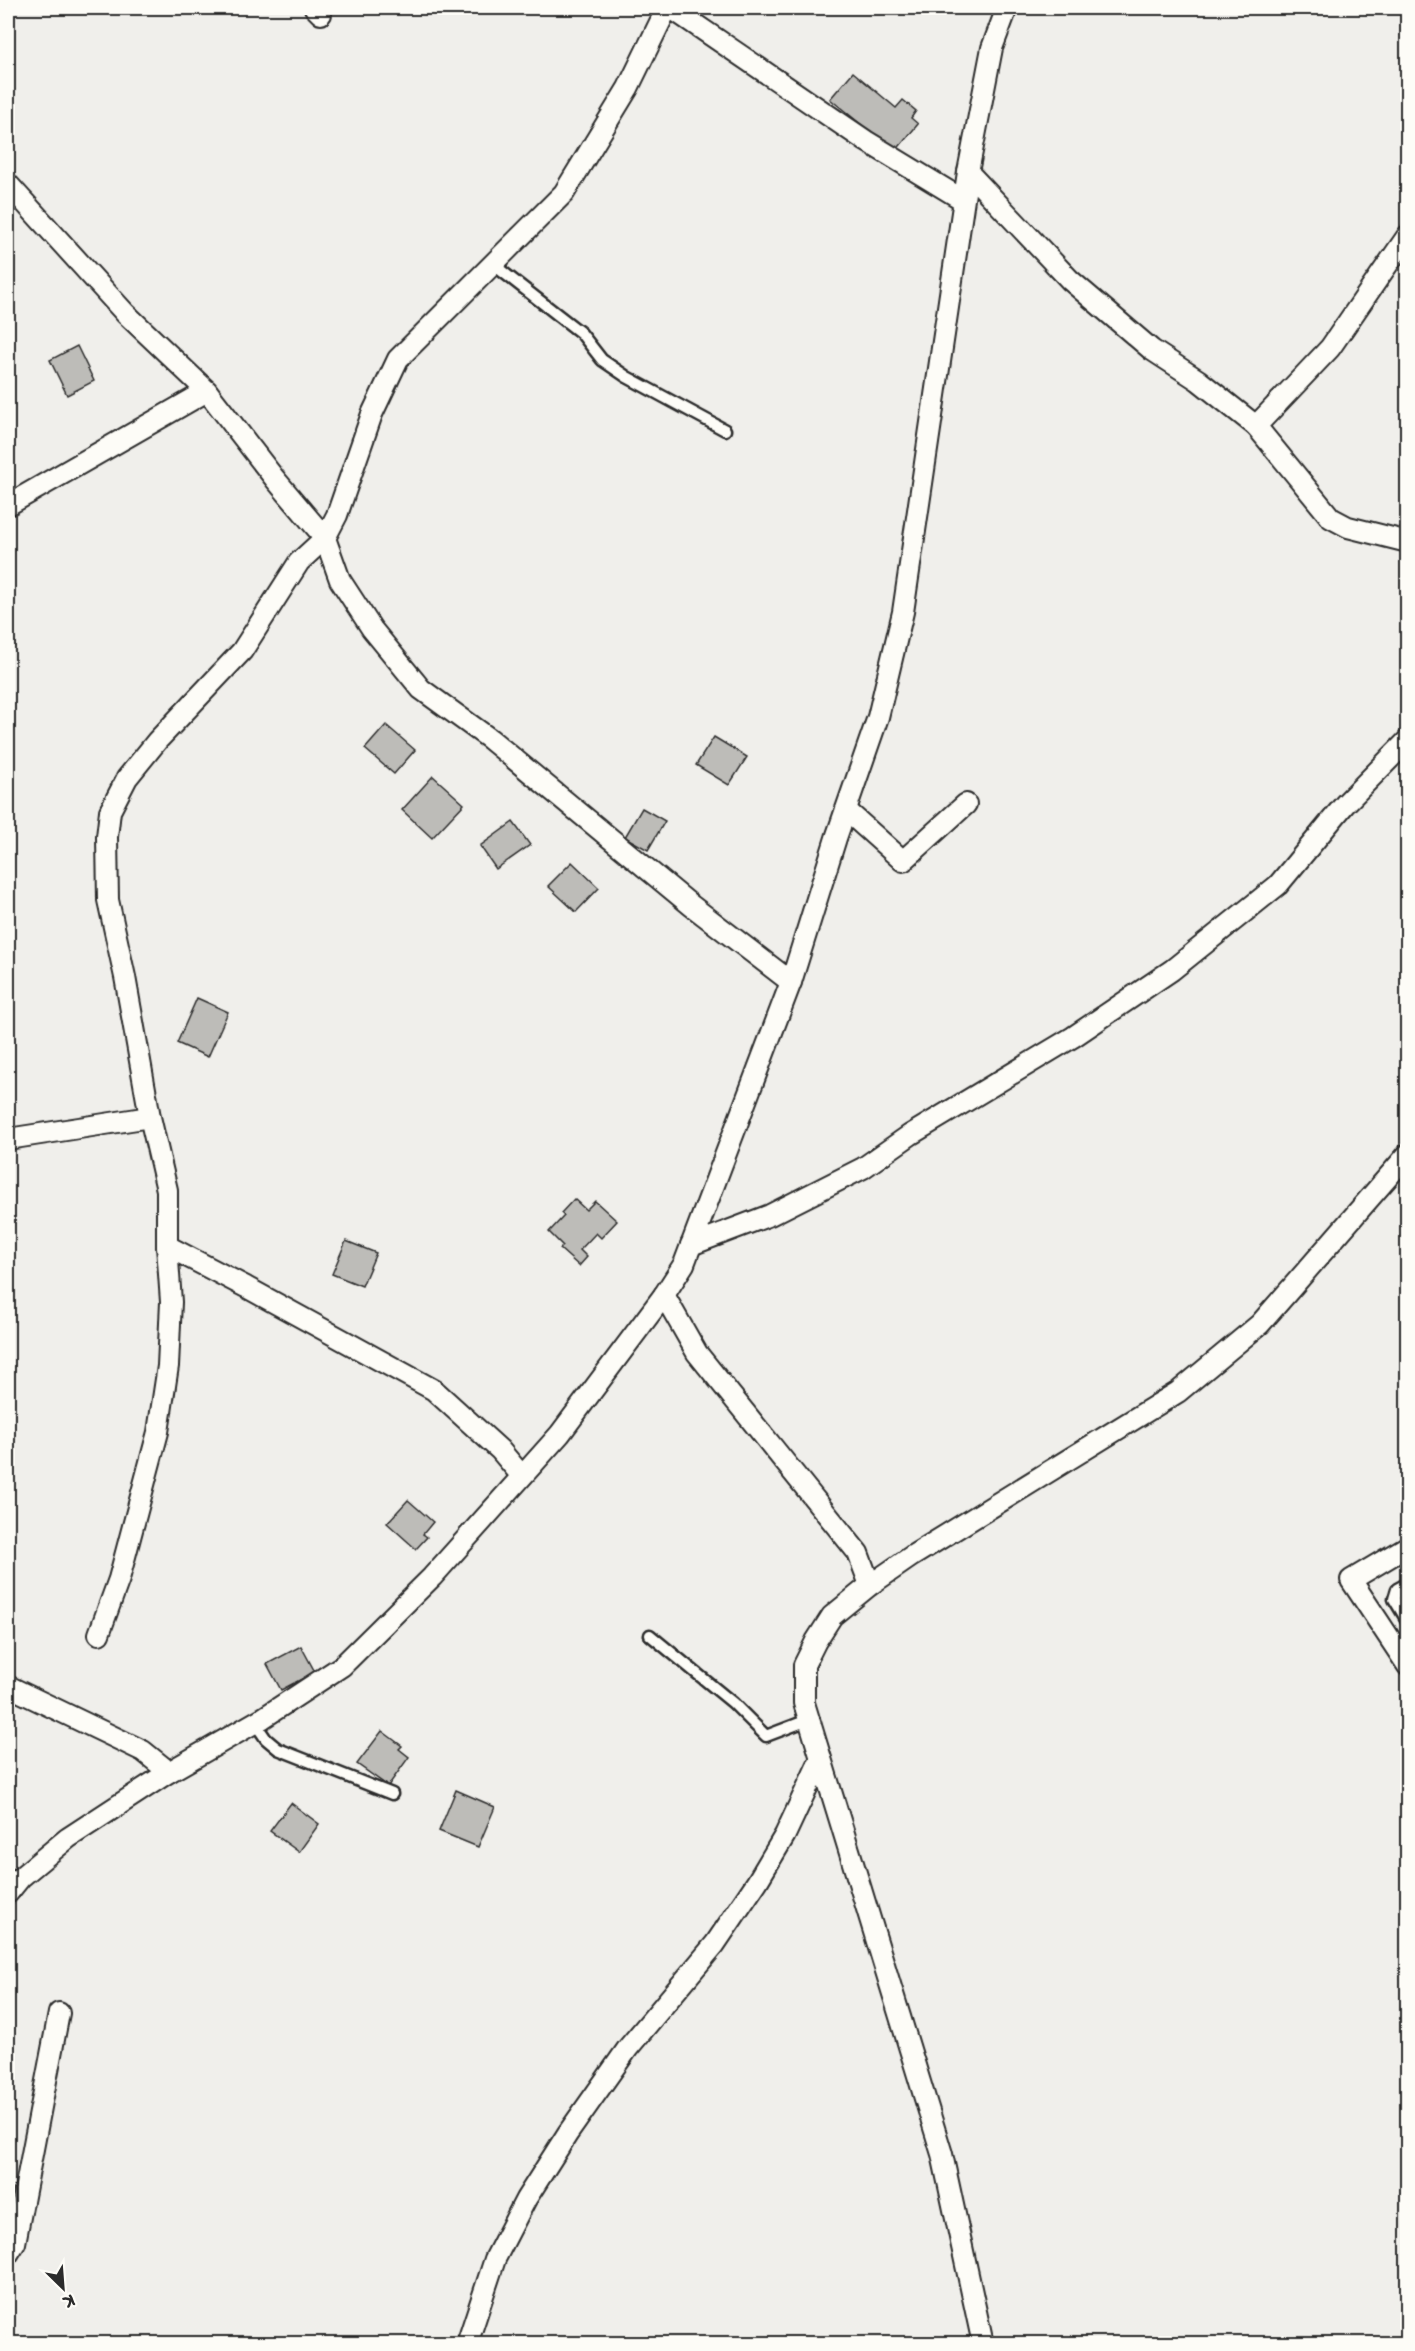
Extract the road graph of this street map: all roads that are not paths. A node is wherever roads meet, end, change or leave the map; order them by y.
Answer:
1 (669, 8) edge
2 (1007, 8) edge
3 (968, 172) junction
4 (8, 184) edge
5 (963, 200) junction
6 (1407, 235) edge
7 (494, 265) junction
8 (207, 392) junction
9 (1256, 426) junction
10 (725, 430) dead end
11 (8, 505) edge
12 (325, 538) junction
13 (1407, 542) edge
14 (1407, 740) edge
15 (966, 804) dead end
16 (846, 810) junction
17 (791, 982) junction
18 (150, 1117) junction
19 (8, 1139) edge
20 (1407, 1154) edge
21 (691, 1245) junction
22 (167, 1246) junction
23 (664, 1295) junction
24 (521, 1475) junction
25 (1407, 1546) edge
26 (1407, 1583) edge
27 (870, 1585) junction
28 (1407, 1622) edge
29 (99, 1634) dead end
30 (650, 1635) dead end
31 (1407, 1666) edge
32 (8, 1686) edge
33 (808, 1720) junction
34 (255, 1723) junction
35 (820, 1760) junction
36 (169, 1772) junction
37 (392, 1794) dead end
38 (8, 1893) edge
39 (59, 2013) dead end
40 (8, 2254) edge
41 (467, 2343) edge
42 (983, 2343) edge

1 - 5 street
1 - 7 street
2 - 3 street
3 - 5 street
3 - 9 street
4 - 8 street
5 - 16 street
6 - 9 street
7 - 10 lane
7 - 12 street
8 - 11 street
8 - 12 street
9 - 13 street
12 - 17 street
12 - 18 street
14 - 21 street
15 - 16 street
16 - 17 street
17 - 21 street
18 - 19 street
18 - 22 street
20 - 27 street
21 - 23 street
22 - 24 street
22 - 29 street
23 - 24 street
23 - 27 street
24 - 34 street
25 - 31 street
26 - 28 lane
27 - 33 street
30 - 33 lane
32 - 36 street
33 - 35 street
34 - 36 street
34 - 37 lane
35 - 41 street
35 - 42 street
36 - 38 street
39 - 40 street

